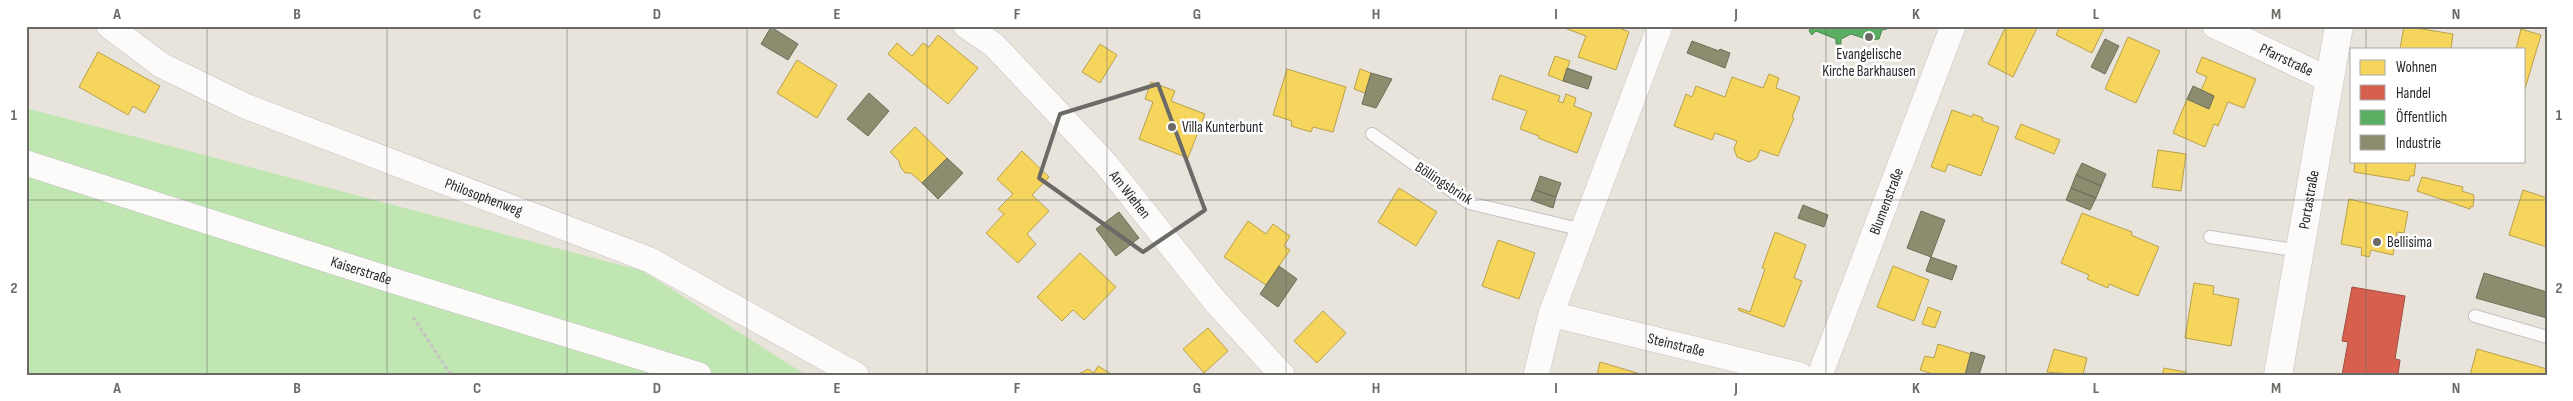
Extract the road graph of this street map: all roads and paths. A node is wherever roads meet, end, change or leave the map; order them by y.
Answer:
1 (109, 26) edge
2 (966, 26) edge
3 (1660, 26) edge
4 (1953, 26) edge
5 (2215, 26) edge
6 (2339, 26) edge
7 (2330, 80) junction
8 (1372, 134) dead end
9 (26, 163) edge
10 (1583, 230) junction
11 (2210, 237) dead end
12 (2300, 251) junction
13 (394, 281) junction
14 (1551, 314) junction
15 (2475, 316) dead end
16 (2547, 337) edge
17 (451, 375) edge
18 (699, 375) edge
19 (856, 375) edge
20 (1282, 375) edge
21 (1536, 375) edge
22 (1800, 375) edge
23 (1820, 375) edge
24 (2278, 375) edge

1 - 19 street, Philosophenweg
2 - 20 street, Am Wiehen
3 - 10 street
4 - 23 street, Blumenstraße
5 - 7 street, Pfarrstraße
6 - 7 main road, Portastraße
7 - 12 main road, Portastraße
8 - 10 lane, Böllingsbrink
9 - 13 street, Kaiserstraße
10 - 14 street
11 - 12 lane
12 - 24 main road, Portastraße
13 - 17 path
13 - 18 street, Kaiserstraße
14 - 21 street
14 - 22 street, Steinstraße
15 - 16 lane

